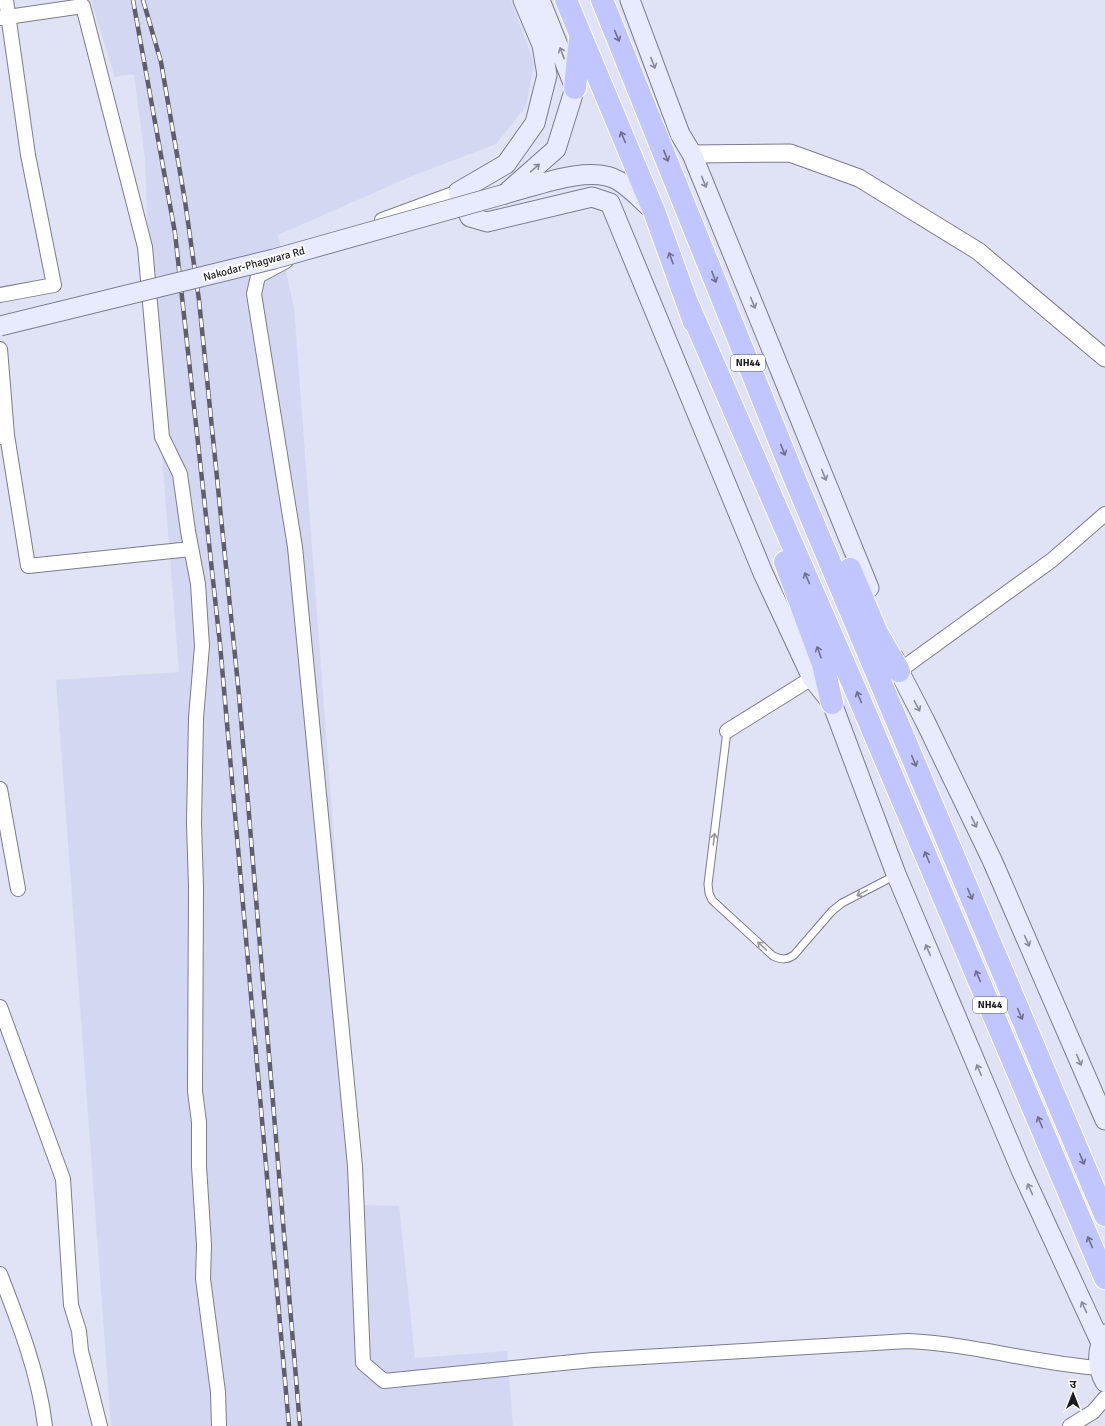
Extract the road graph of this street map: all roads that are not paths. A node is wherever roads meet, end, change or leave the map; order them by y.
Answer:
1 (6, 0) edge
2 (523, 0) edge
3 (540, 0) edge
4 (566, 0) edge
5 (602, 0) edge
6 (630, 0) edge
7 (82, 3) edge
8 (4, 17) edge
9 (581, 35) junction
10 (575, 88) junction
11 (692, 154) junction
12 (458, 192) junction
13 (505, 194) junction
14 (654, 212) junction
15 (0, 295) edge
16 (724, 304) junction
17 (689, 308) junction
18 (0, 326) edge
19 (0, 349) edge
20 (1105, 358) edge
21 (4, 436) edge
22 (1105, 514) edge
23 (191, 549) junction
24 (899, 671) junction
25 (812, 678) junction
26 (832, 703) junction
27 (727, 731) joint
28 (0, 789) edge
29 (896, 874) junction
30 (18, 889) dead end
31 (0, 1007) edge
32 (1105, 1120) edge
33 (1105, 1215) edge
34 (0, 1274) edge
35 (1105, 1278) edge
36 (1103, 1338) edge
37 (1102, 1375) edge
38 (1105, 1398) edge
39 (45, 1426) edge
40 (100, 1426) edge
41 (219, 1426) edge
42 (1070, 1426) edge

1 - 8 street
2 - 12 main road
10 -> 3 main road
4 - 9 highway, NH44
5 -> 16 highway, NH44
6 -> 11 main road
7 - 8 street
7 - 23 street
8 - 15 street
9 - 10 highway
14 -> 9 highway, NH44
13 -> 10 main road
11 - 20 street
11 -> 24 main road
12 - 25 main road
12 - 37 street
13 - 14 main road, Nakodar-Phagwara Rd
13 - 18 main road, Nakodar-Phagwara Rd, bridge
17 -> 14 highway, NH44
16 - 24 highway
16 -> 33 highway, NH44
26 -> 17 highway
35 -> 17 highway, NH44
19 - 21 street
21 - 23 street
22 - 24 street
23 - 41 street
24 -> 32 main road
25 - 26 main road
25 - 27 street
26 - 29 main road
29 -> 27 lane
28 - 30 street
36 -> 29 main road
31 - 40 street
34 - 39 street
36 - 37 main road
38 - 42 street

